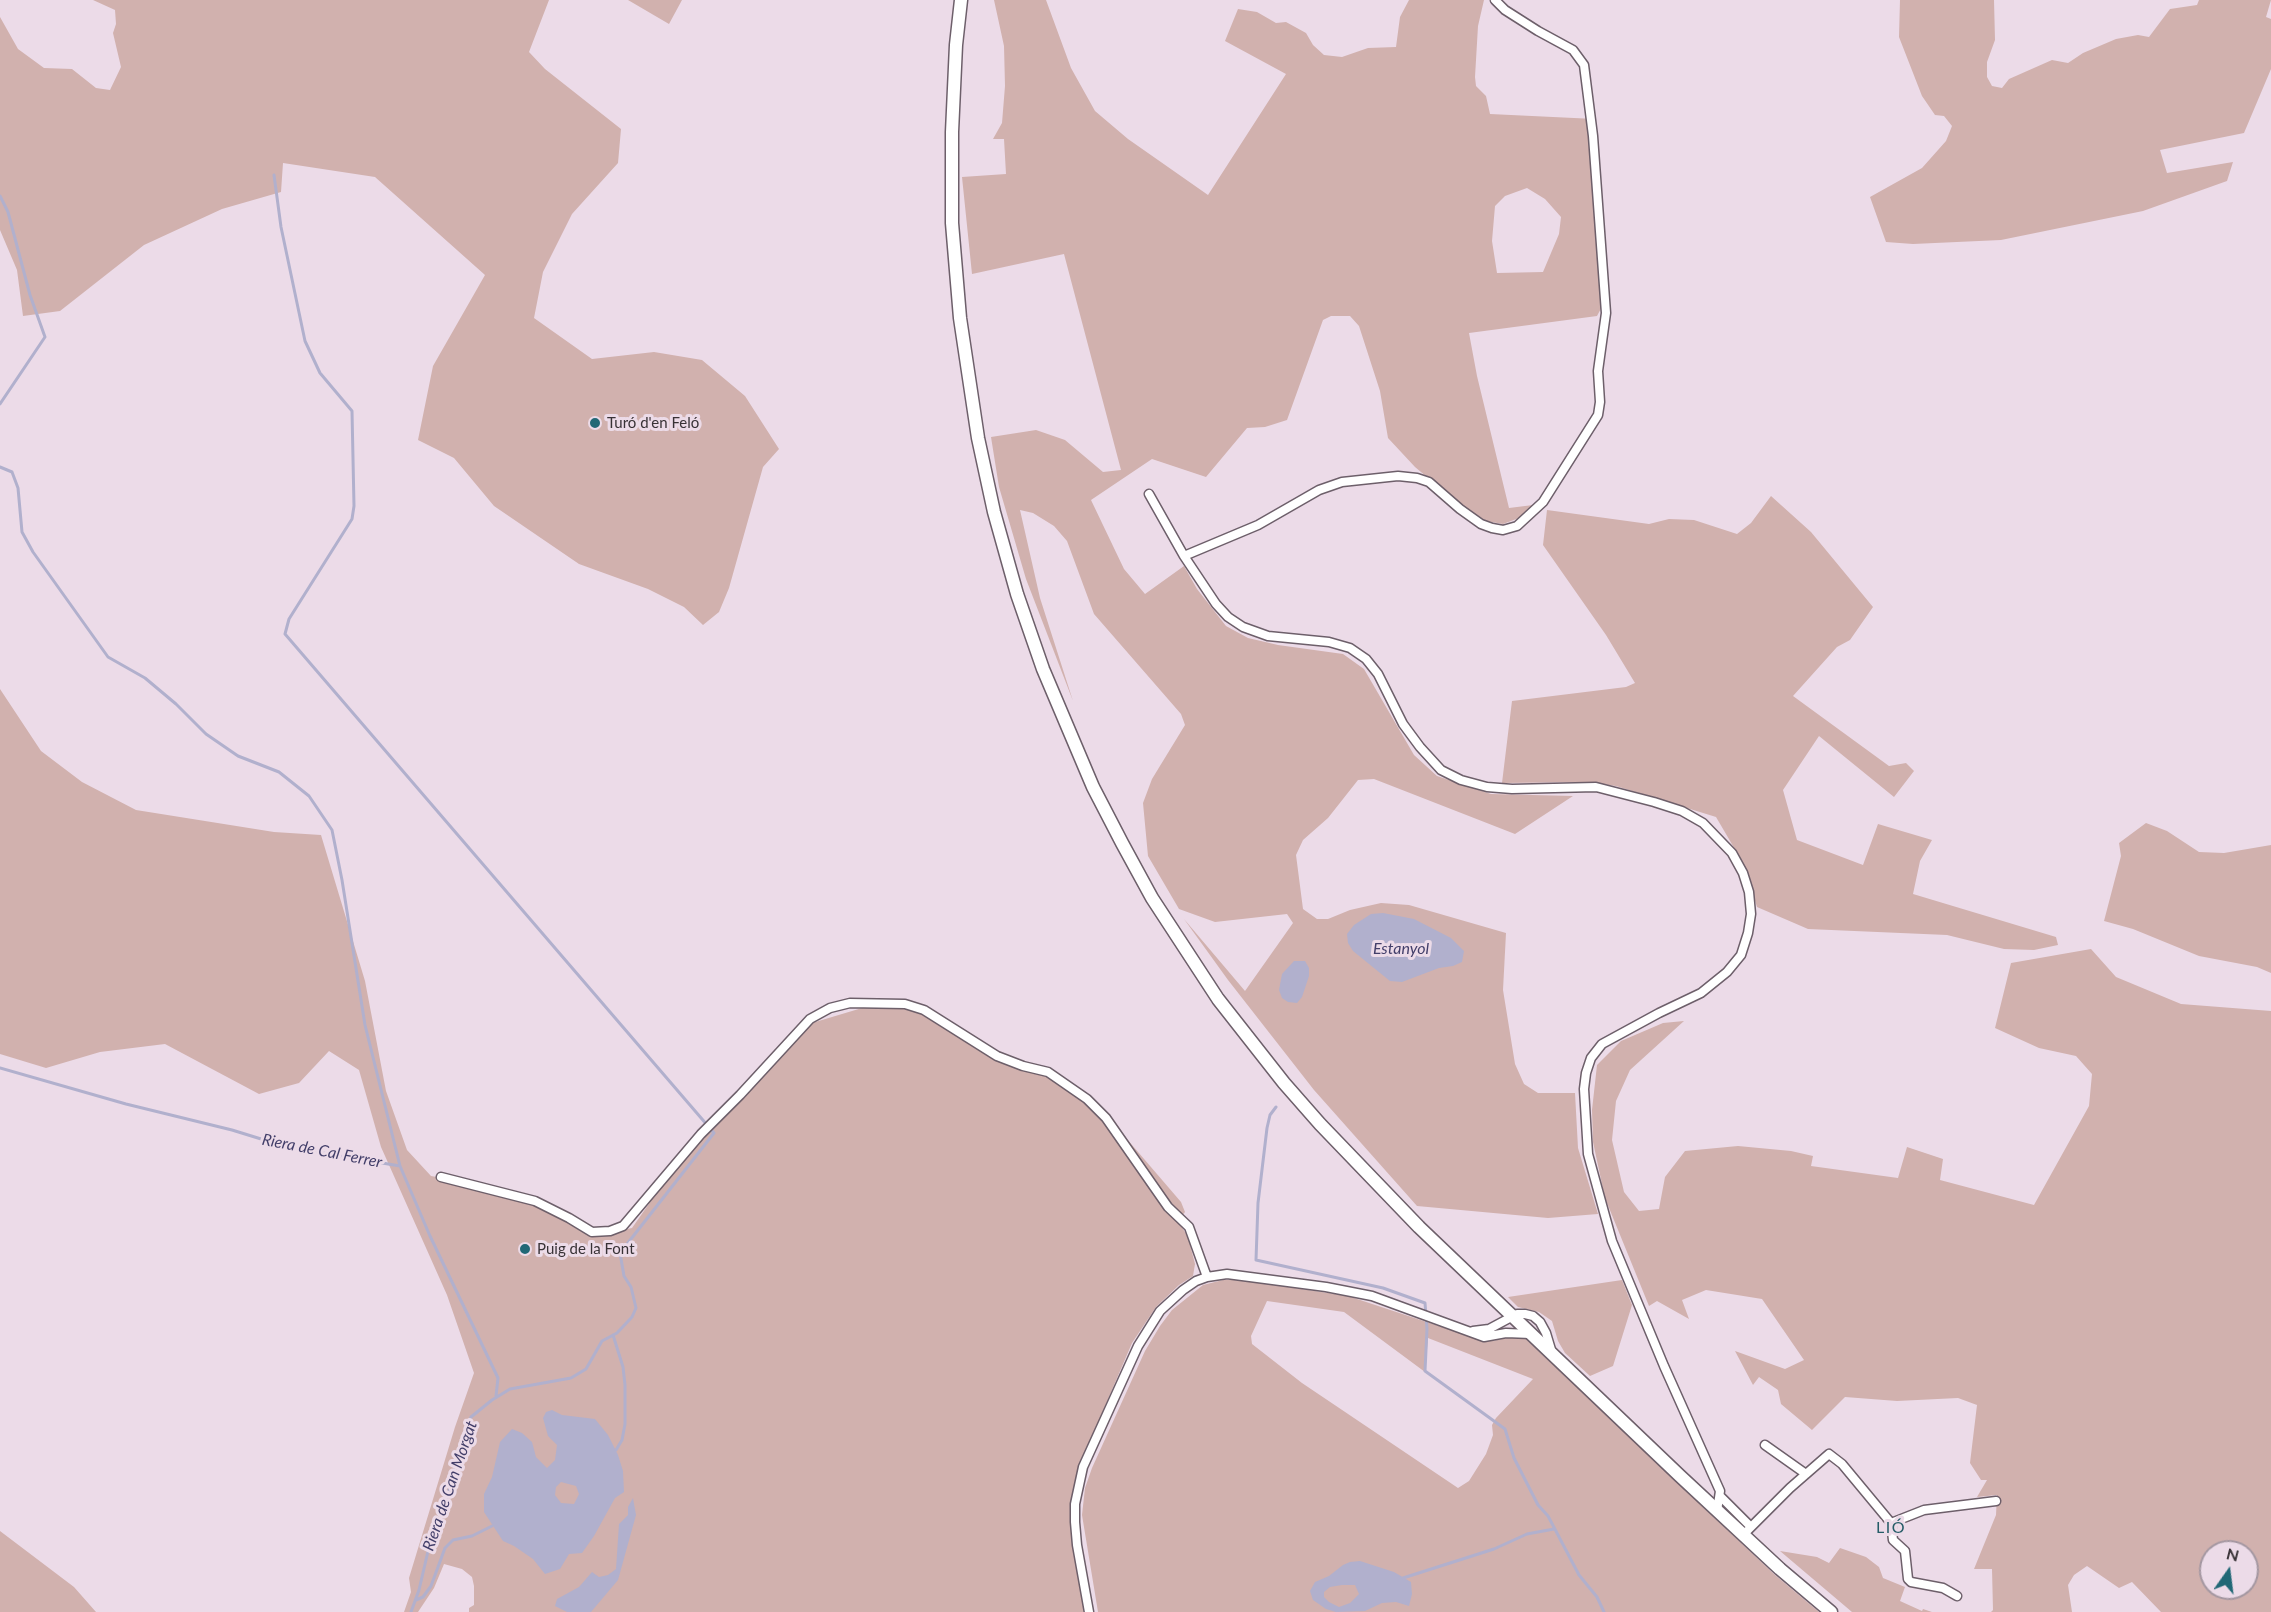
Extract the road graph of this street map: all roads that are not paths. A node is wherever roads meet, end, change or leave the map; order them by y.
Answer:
1 (962, 0) edge
2 (968, 0) edge
3 (1496, 0) edge
4 (959, 16) junction
5 (1149, 494) dead end
6 (1184, 556) junction
7 (441, 1177) dead end
8 (1207, 1277) junction
9 (1496, 1300) junction
10 (1513, 1316) junction
11 (1494, 1326) junction
12 (1469, 1332) junction
13 (1506, 1333) junction
14 (1532, 1334) junction
15 (1552, 1353) junction
16 (1765, 1445) dead end
17 (1806, 1474) junction
18 (1716, 1483) junction
19 (1720, 1496) junction
20 (1703, 1497) junction
21 (1996, 1501) dead end
22 (1717, 1511) junction
23 (1891, 1522) junction
24 (1746, 1530) junction
25 (1957, 1596) dead end
26 (1089, 1612) edge
27 (1831, 1612) edge

1 - 4 main road
2 - 4 main road
3 - 6 street
4 - 9 main road
5 - 6 street
6 - 18 street
7 - 8 street
8 - 12 street
8 - 26 street
9 - 10 main road
9 - 11 street
10 - 11 street
10 - 13 street
10 - 14 main road
10 - 15 street
11 - 12 street
12 - 13 street
13 - 14 street
14 - 15 main road
15 - 20 main road
16 - 17 street
17 - 23 street
17 - 24 street
18 - 19 street
18 - 20 street
19 - 22 street
19 - 24 street
20 - 22 main road
21 - 23 street
22 - 24 main road
23 - 25 street
24 - 27 main road

